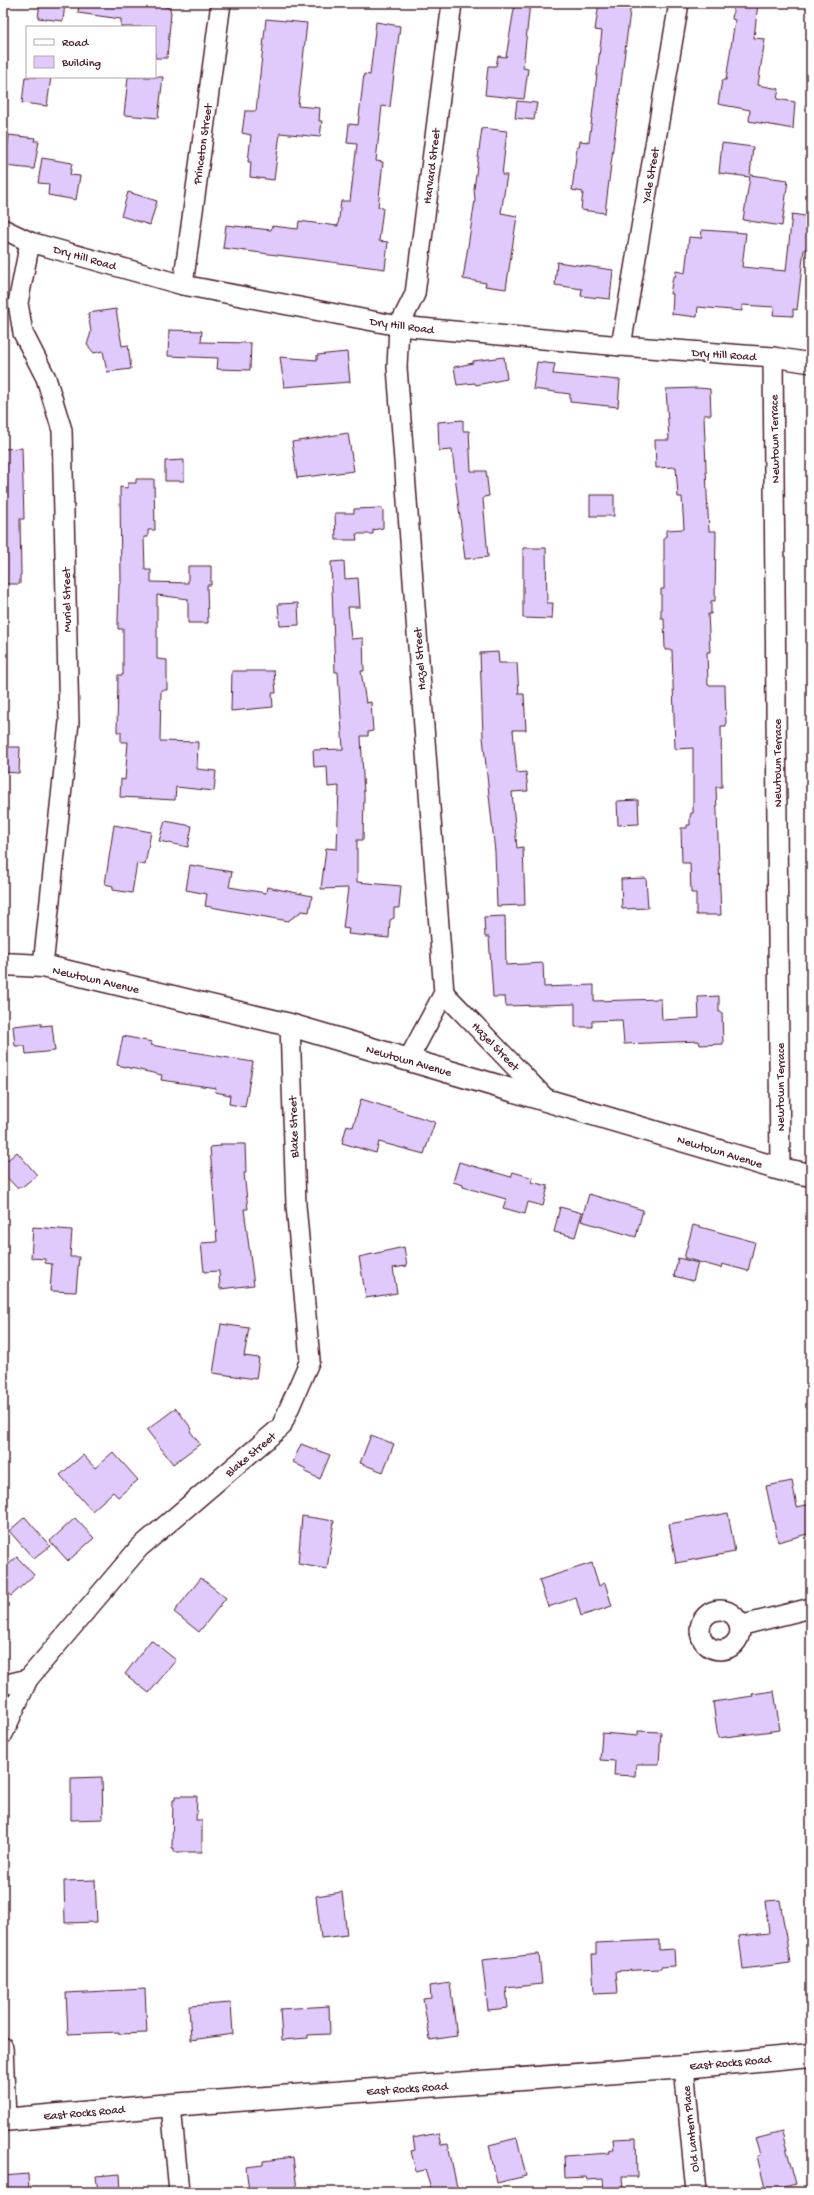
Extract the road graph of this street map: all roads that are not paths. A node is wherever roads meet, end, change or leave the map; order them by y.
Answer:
1 (221, 3) edge
2 (452, 3) edge
3 (679, 3) edge
4 (3, 229) edge
5 (30, 242) junction
6 (183, 285) junction
7 (399, 326) junction
8 (621, 346) junction
9 (773, 357) junction
10 (811, 363) edge
11 (3, 964) edge
12 (43, 966) junction
13 (444, 993) junction
14 (290, 1025) junction
15 (408, 1060) junction
16 (547, 1100) junction
17 (780, 1169) junction
18 (811, 1175) edge
19 (811, 1608) edge
20 (739, 1626) dead end
21 (28, 1679) junction
22 (3, 1685) edge
23 (3, 1734) edge
24 (3, 2047) edge
25 (811, 2055) edge
26 (684, 2067) junction
27 (171, 2105) junction
28 (5, 2120) edge
29 (179, 2192) edge
30 (696, 2192) edge

1 - 6 street, Princeton Street
2 - 7 street, Harvard Street
3 - 8 street, Yale Street
4 - 5 street, Dry Hill Road
5 - 6 street, Dry Hill Road
5 - 12 street, Muriel Street
6 - 7 street, Dry Hill Road
7 - 8 street, Dry Hill Road
7 - 13 street, Hazel Street
8 - 9 street, Dry Hill Road
9 - 10 street, Dry Hill Road
9 - 17 street, Newtown Terrace
11 - 12 main road, Newtown Avenue
12 - 14 main road, Newtown Avenue
13 - 15 street
13 - 16 street, Hazel Street
14 - 15 main road, Newtown Avenue
14 - 21 street, Blake Street
15 - 16 main road, Newtown Avenue
16 - 17 main road, Newtown Avenue
17 - 18 main road, Newtown Avenue
19 - 20 street
21 - 22 street
21 - 23 street, Blake Street
24 - 28 street
25 - 26 main road, East Rocks Road
26 - 27 main road, East Rocks Road
26 - 30 street, Old Lantern Place
27 - 28 main road, East Rocks Road
27 - 29 street

